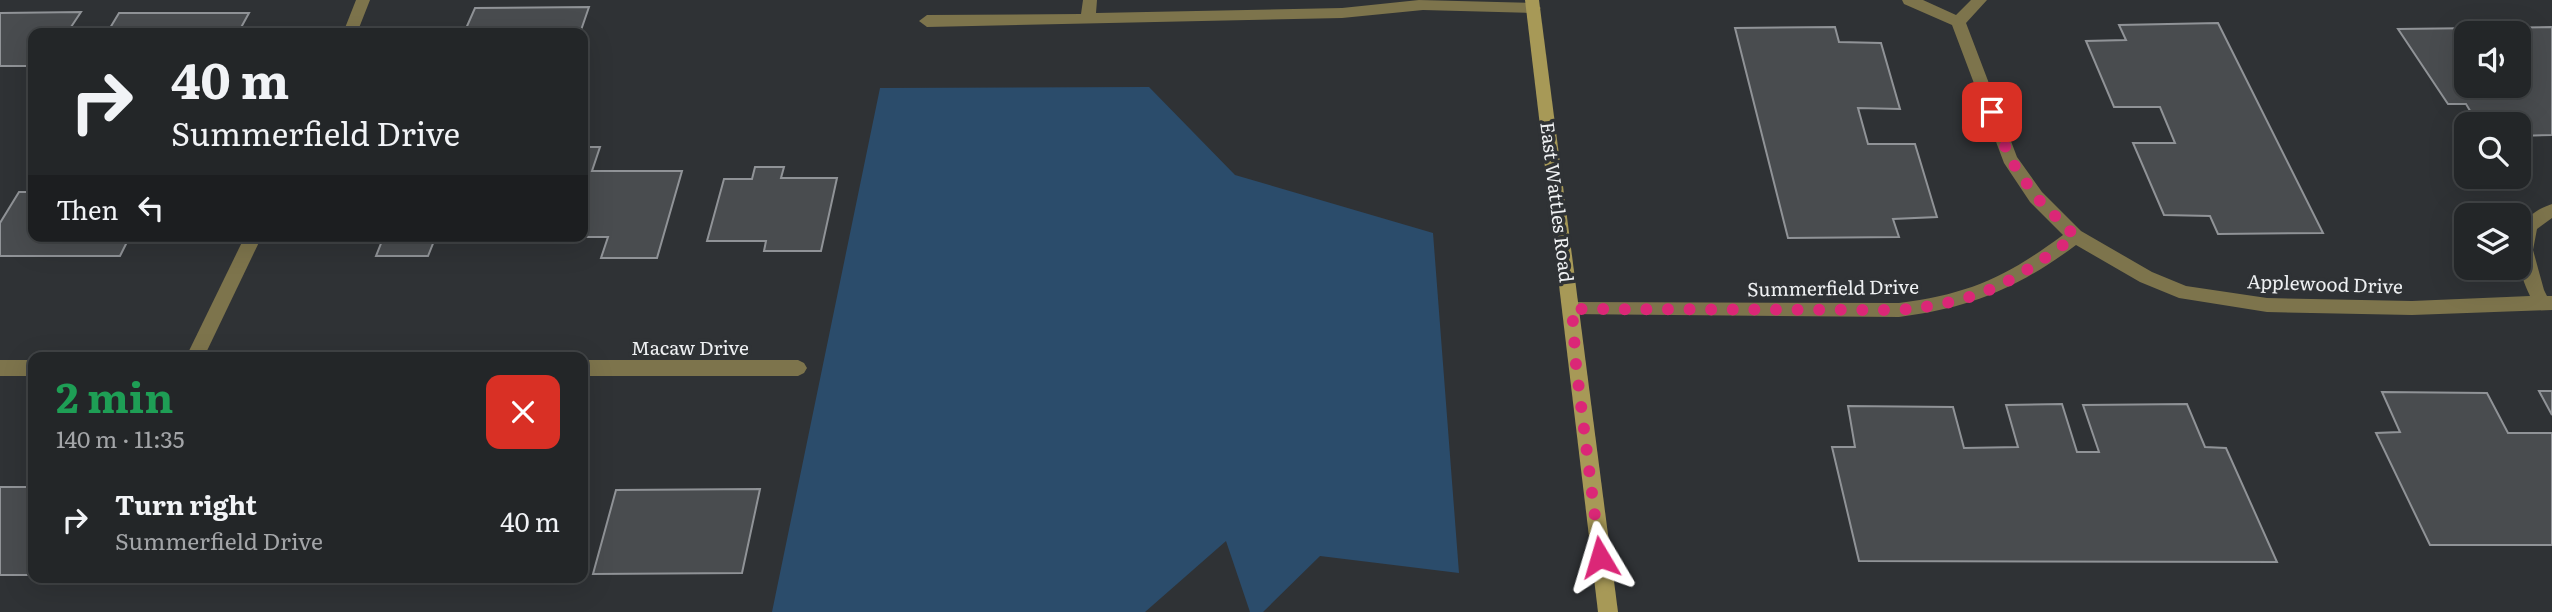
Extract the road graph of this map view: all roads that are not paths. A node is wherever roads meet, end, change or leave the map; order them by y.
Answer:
1 (363, 0) edge
2 (1090, 0) edge
3 (1909, 0) edge
4 (1980, 0) edge
5 (1533, 4) edge
6 (1341, 6) edge
7 (1088, 19) junction
8 (927, 21) dead end
9 (1958, 22) junction
10 (352, 28) edge
11 (2552, 211) edge
12 (2075, 236) junction
13 (251, 242) edge
14 (2546, 302) edge
15 (1572, 309) junction
16 (197, 352) edge
17 (0, 368) edge
18 (28, 368) edge
19 (588, 368) edge
20 (798, 368) dead end
21 (1608, 612) edge

1 - 10 street
2 - 7 street
3 - 9 street
4 - 9 street
5 - 6 street
5 - 15 main road, East Wattles Road
6 - 7 street
7 - 8 street
9 - 12 street, Applewood Drive
11 - 14 street, Applewood Drive
12 - 14 street, Applewood Drive
12 - 15 street, Summerfield Drive
13 - 16 street
15 - 21 main road, East Wattles Road
17 - 18 street
19 - 20 street, Macaw Drive

